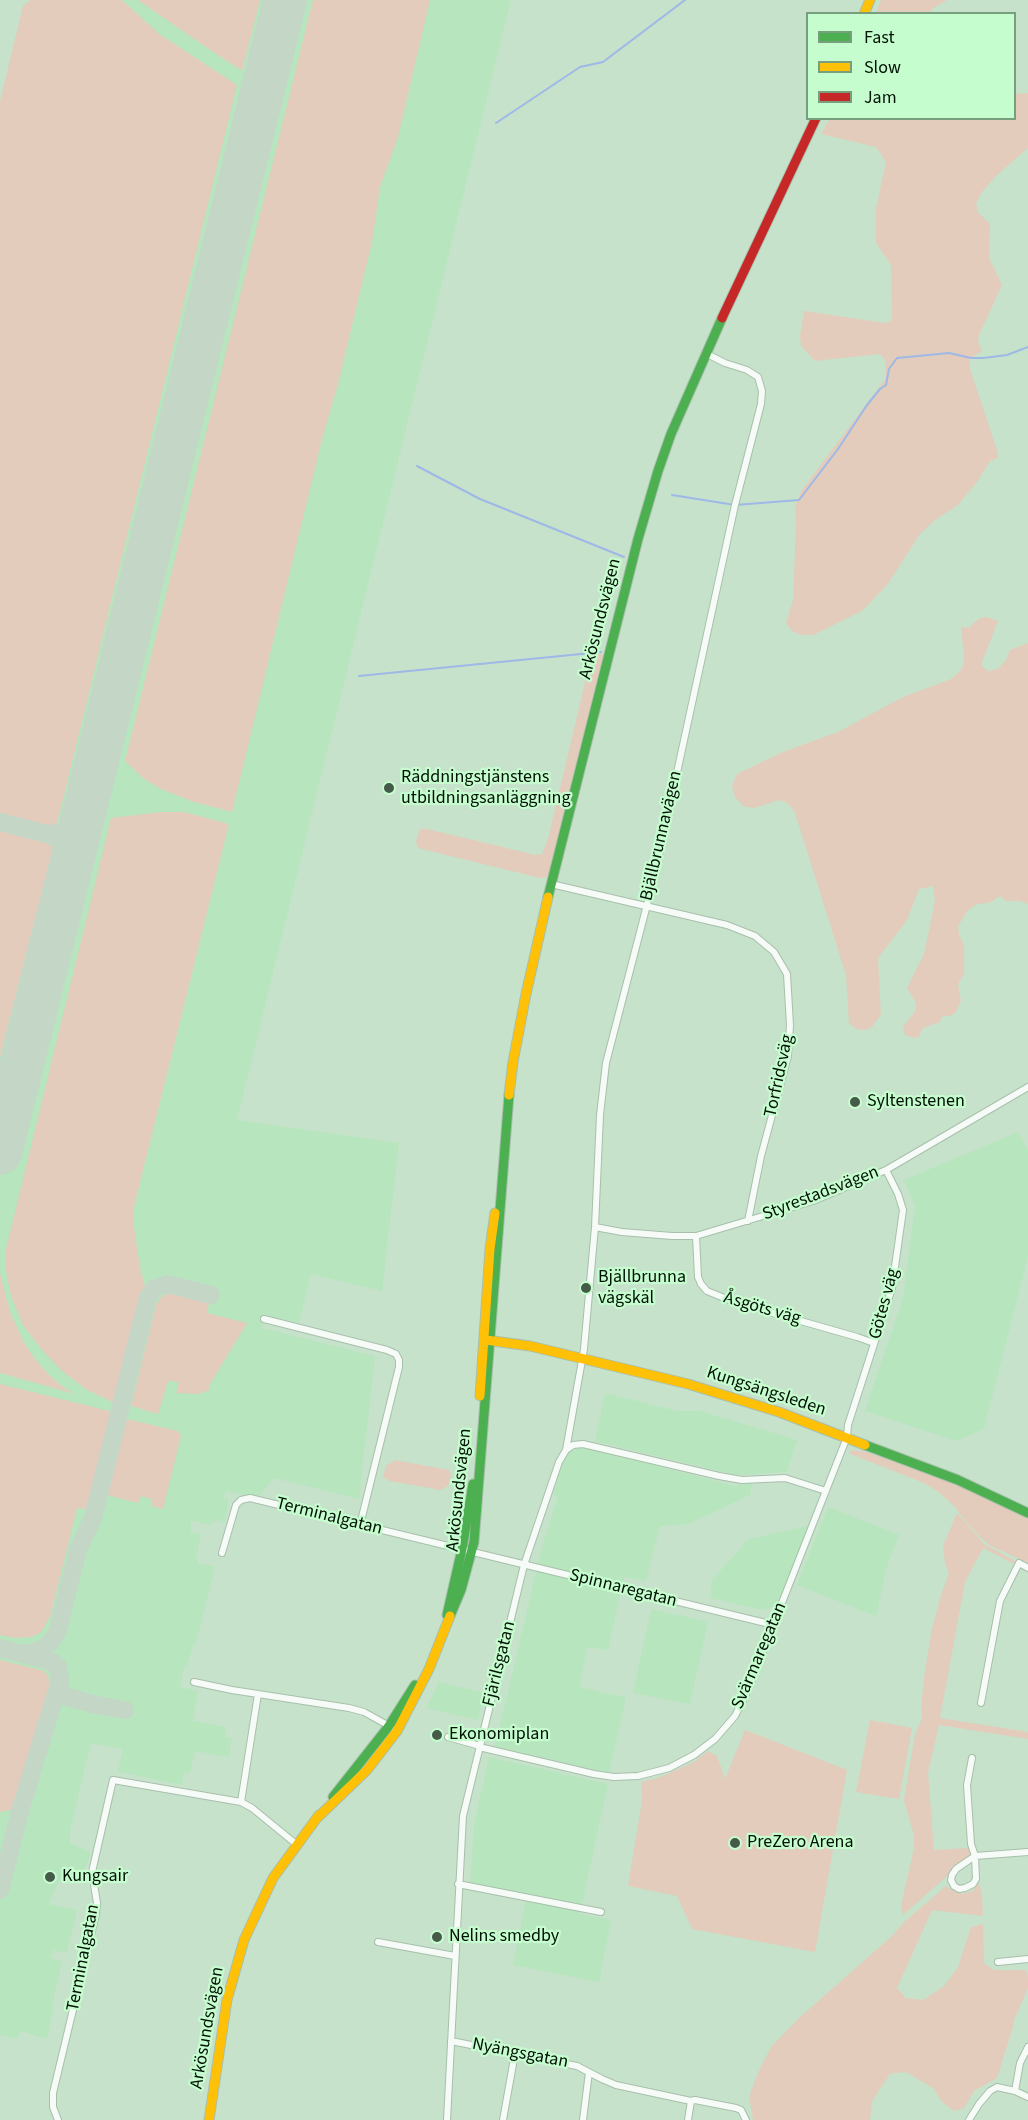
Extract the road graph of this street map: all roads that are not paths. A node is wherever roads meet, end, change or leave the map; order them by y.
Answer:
1 (815, 120) edge
2 (711, 356) junction
3 (551, 884) junction
4 (647, 907) junction
5 (1028, 1087) edge
6 (886, 1170) junction
7 (748, 1221) junction
8 (595, 1227) junction
9 (696, 1236) junction
10 (264, 1319) dead end
11 (487, 1340) junction
12 (874, 1343) junction
13 (583, 1358) junction
14 (847, 1437) junction
15 (566, 1450) junction
16 (826, 1491) junction
17 (1028, 1513) edge
18 (360, 1525) junction
19 (467, 1550) junction
20 (222, 1553) dead end
21 (524, 1565) junction
22 (1028, 1568) edge
23 (774, 1625) junction
24 (194, 1682) dead end
25 (258, 1694) junction
26 (981, 1703) dead end
27 (393, 1729) junction
28 (448, 1737) dead end
29 (479, 1746) junction
30 (972, 1758) dead end
31 (240, 1802) junction
32 (296, 1844) junction
33 (1028, 1852) edge
34 (975, 1856) junction
35 (458, 1884) junction
36 (601, 1912) dead end
37 (378, 1942) dead end
38 (455, 1956) junction
39 (1028, 1959) edge
40 (998, 1962) dead end
41 (451, 2041) junction
42 (1028, 2048) edge
43 (515, 2053) junction
44 (590, 2072) junction
45 (1015, 2091) junction
46 (1028, 2097) edge
47 (691, 2101) junction
48 (58, 2120) edge
49 (209, 2120) edge
50 (447, 2120) edge
51 (503, 2120) edge
52 (583, 2120) edge
53 (688, 2120) edge
54 (746, 2120) edge
55 (969, 2120) edge

1 - 2 main road, Arkösundsvägen
2 - 3 main road, Arkösundsvägen
2 - 4 street, Bjällbrunnavägen
3 - 4 street, Torfridsväg
3 - 11 main road, Arkösundsvägen
4 - 7 street, Torfridsväg
4 - 8 street, Bjällbrunnavägen
5 - 6 street, Styrestadsvägen
6 - 7 street, Styrestadsvägen
6 - 12 street, Götes väg
7 - 9 street, Styrestadsvägen
8 - 9 street, Styrestadsvägen
8 - 13 street, Bjällbrunnavägen
9 - 12 street, Åsgöts väg
10 - 18 street
11 - 13 main road, Kungsängsleden
11 - 19 main road, Arkösundsvägen
12 - 14 street, Götes väg
13 - 14 main road, Kungsängsleden
13 - 15 street, Fjärilsgatan
14 - 16 street, Svärmaregatan
14 - 17 main road, Kungsängsleden
15 - 16 street
15 - 21 street, Fjärilsgatan
16 - 23 street, Svärmaregatan
18 - 19 street, Terminalgatan
18 - 20 street, Terminalgatan
19 - 21 street, Spinnaregatan
19 - 27 main road, Arkösundsvägen
21 - 23 street, Spinnaregatan
21 - 29 street, Fjärilsgatan
22 - 26 street
23 - 29 street, Svärmaregatan
24 - 25 street
25 - 27 street
25 - 31 street
27 - 32 main road, Arkösundsvägen
28 - 29 street, Svärmaregatan
29 - 35 street, Fjärilsgatan
30 - 34 street
31 - 32 street, Terminalgatan
31 - 48 street, Terminalgatan
32 - 49 main road, Arkösundsvägen
33 - 34 street
34 - 34 street
35 - 36 street
35 - 38 street, Fjärilsgatan
37 - 38 street
38 - 41 street, Fjärilsgatan
39 - 40 street
41 - 43 street, Nyängsgatan
41 - 50 street, Fjärilsgatan
42 - 45 street
43 - 44 street, Nyängsgatan
43 - 51 street
44 - 47 street, Nyängsgatan
44 - 52 street
45 - 46 street
45 - 55 street
47 - 53 street
47 - 54 street, Nyängsgatan

